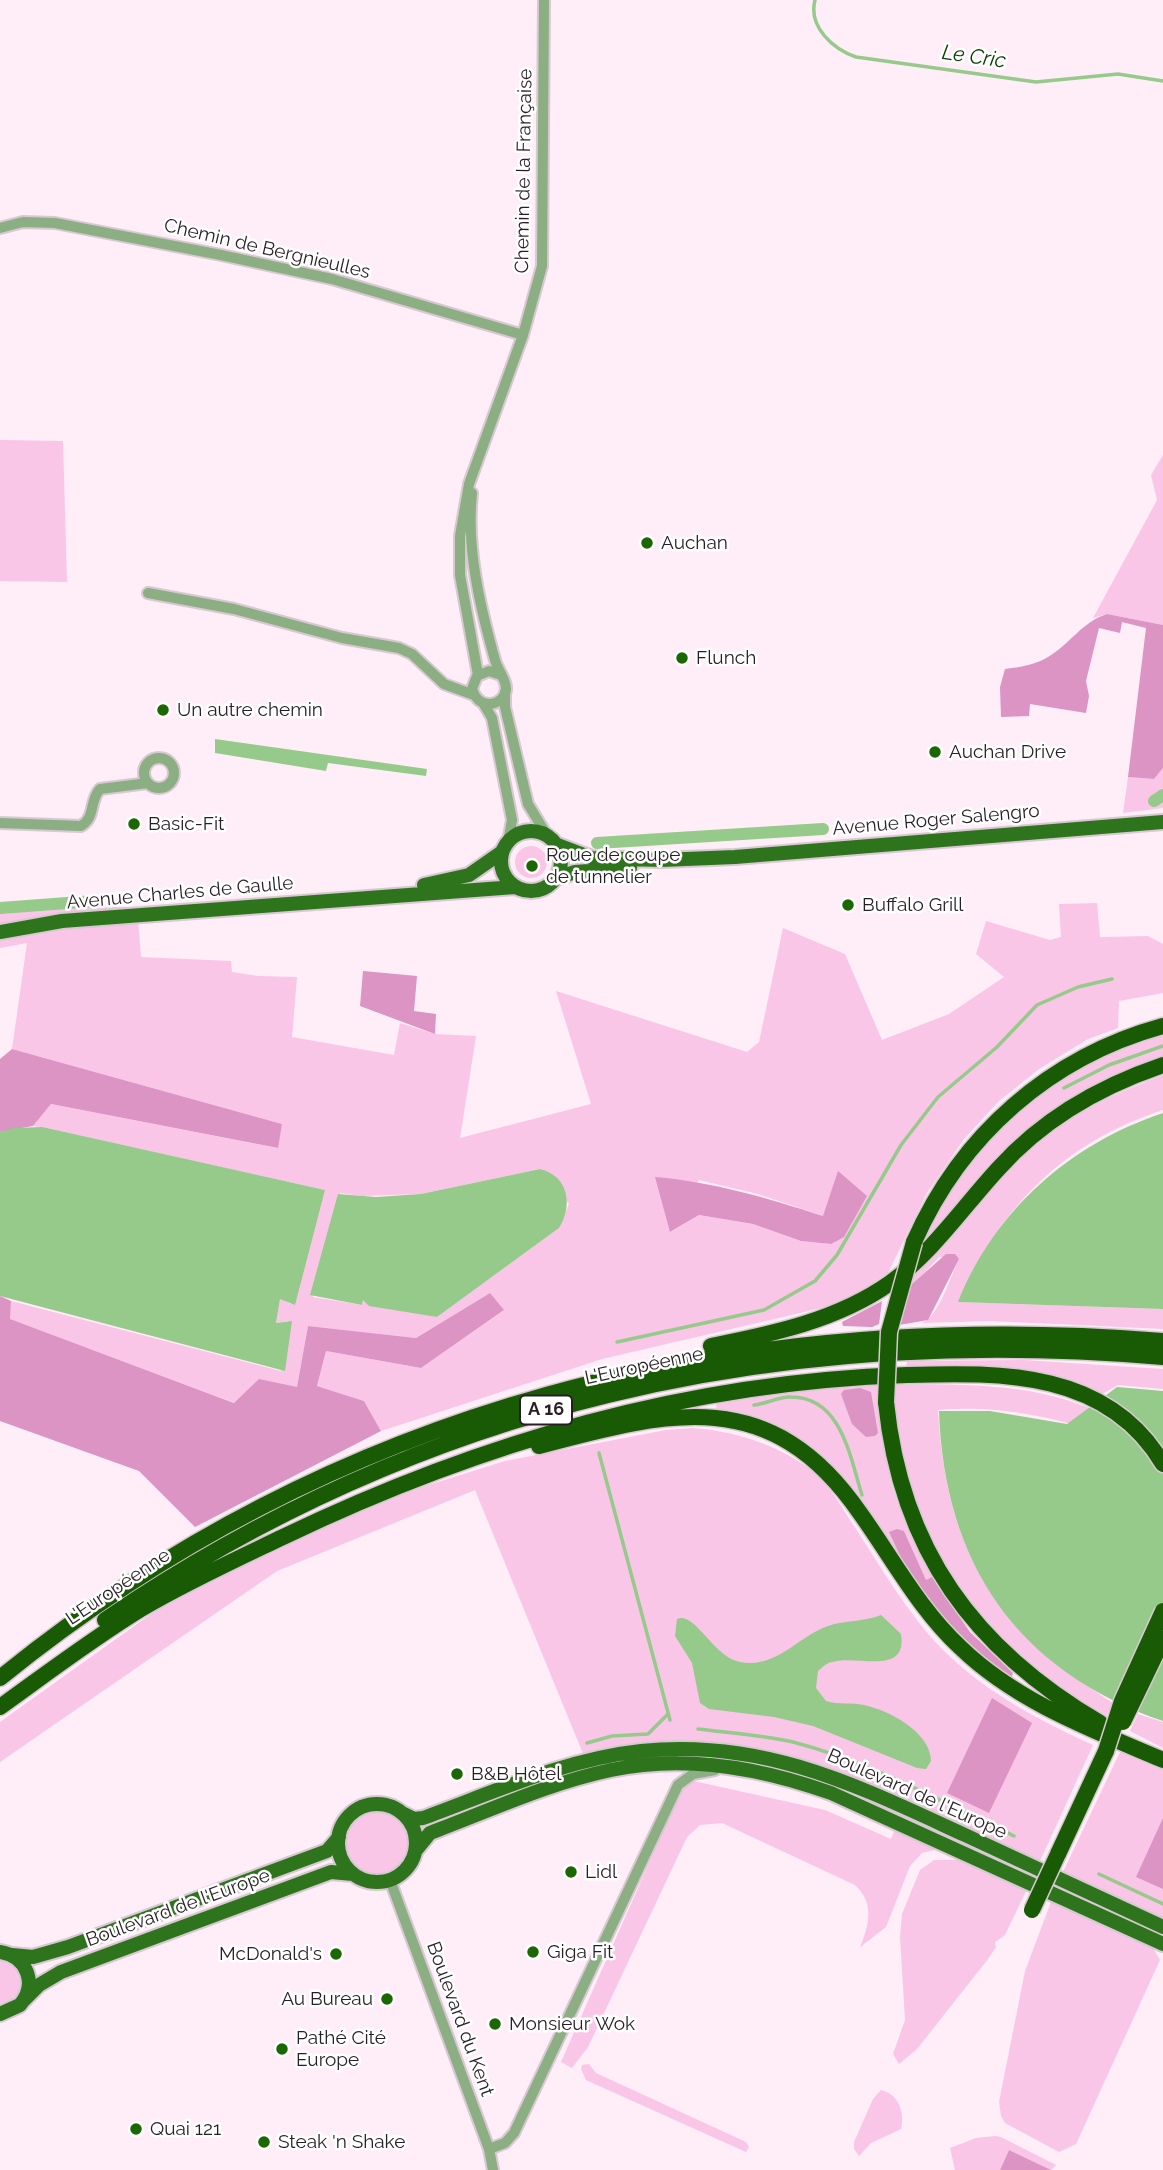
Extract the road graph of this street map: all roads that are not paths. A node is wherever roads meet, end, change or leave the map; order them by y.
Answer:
1 (544, 0) edge
2 (0, 228) edge
3 (523, 335) junction
4 (478, 458) junction
5 (148, 593) dead end
6 (501, 675) junction
7 (476, 677) junction
8 (438, 679) junction
9 (505, 692) junction
10 (474, 695) junction
11 (483, 703) junction
12 (148, 783) dead end
13 (1163, 819) edge
14 (0, 823) edge
15 (551, 841) junction
16 (505, 847) junction
17 (735, 857) junction
18 (554, 880) junction
19 (515, 887) junction
20 (365, 897) junction
21 (0, 932) edge
22 (1163, 1026) edge
23 (1163, 1065) edge
24 (1163, 1341) edge
25 (1163, 1357) edge
26 (561, 1388) junction
27 (1163, 1464) edge
28 (369, 1497) junction
29 (1163, 1611) edge
30 (1163, 1639) edge
31 (0, 1678) edge
32 (0, 1700) edge
33 (0, 1707) edge
34 (1106, 1751) junction
35 (1163, 1758) edge
36 (752, 1772) junction
37 (401, 1813) junction
38 (339, 1837) junction
39 (416, 1850) junction
40 (353, 1874) junction
41 (390, 1880) junction
42 (1032, 1910) dead end
43 (1163, 1927) edge
44 (1163, 1944) edge
45 (6, 1954) edge
46 (24, 2000) junction
47 (0, 2014) edge
48 (489, 2149) junction
49 (493, 2170) edge

1 - 3 street, Chemin de la Française
2 - 3 street, Chemin de Bergnieulles
3 - 4 street, Chemin de la Française
4 - 6 street, Chemin de la Française
4 - 7 street, Chemin de la Française
5 - 8 street
6 - 7 street
6 - 9 street
7 - 8 street
7 - 10 street
8 - 10 street
9 - 11 street
9 - 15 street
10 - 11 street
11 - 16 street
12 - 14 street
13 - 17 main road, Avenue Roger Salengro
15 - 16 main road
15 - 17 main road, Avenue Roger Salengro
15 - 18 main road
16 - 19 main road
16 - 20 main road, Avenue Charles de Gaulle
17 - 18 main road, Avenue Roger Salengro
18 - 19 main road
19 - 20 main road, Avenue Charles de Gaulle
20 - 21 main road, Avenue Charles de Gaulle
22 - 35 highway, bridge
23 - 26 highway
24 - 26 highway, L'Européenne / A 16
25 - 32 highway, L'Européenne / A 16
26 - 31 highway, L'Européenne / A 16
27 - 28 highway
28 - 33 highway
28 - 35 highway
29 - 34 highway, bridge
30 - 34 highway, bridge
34 - 42 highway, bridge
36 - 39 main road, Boulevard de l'Europe
36 - 44 main road, Boulevard de l'Europe
36 - 48 street
37 - 38 main road
37 - 39 main road
37 - 43 main road, Boulevard de l'Europe
38 - 40 main road
38 - 45 main road, Boulevard de l'Europe
39 - 41 main road
40 - 41 main road
40 - 46 main road, Boulevard de l'Europe
41 - 48 street, Boulevard du Kent
45 - 46 main road
46 - 47 main road, Boulevard de l'Europe
48 - 49 street, Boulevard du Kent

